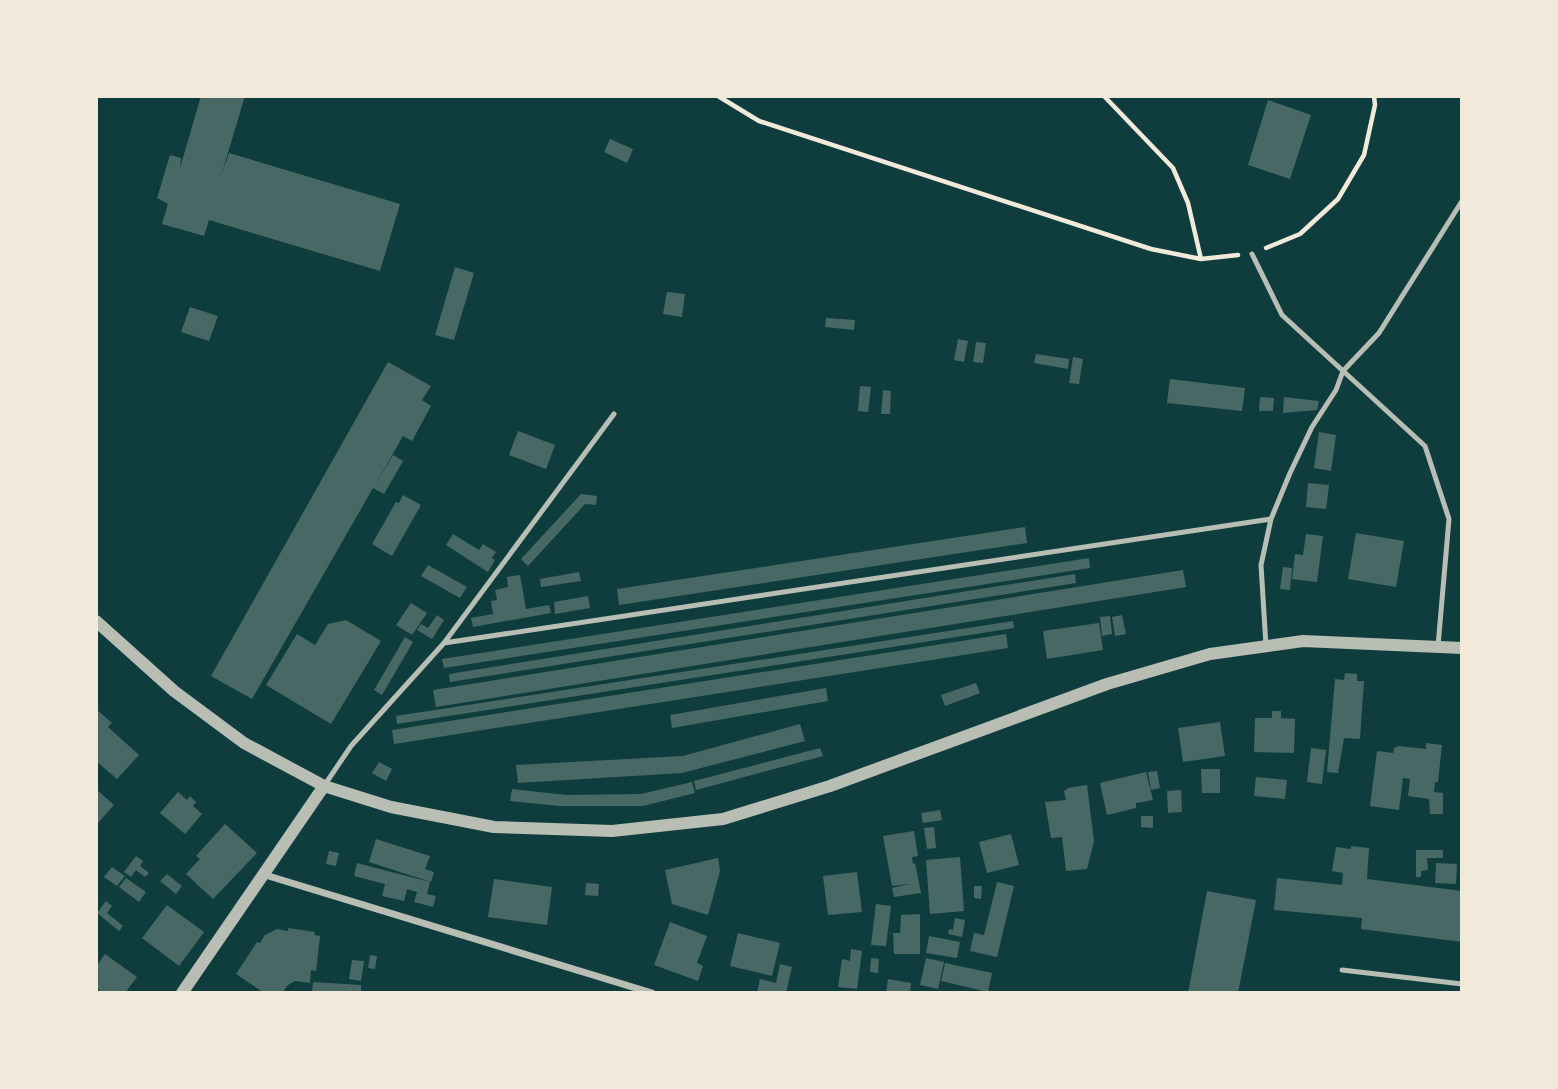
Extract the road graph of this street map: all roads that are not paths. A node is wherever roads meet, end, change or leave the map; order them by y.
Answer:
1 (1462, 201) edge
2 (1252, 254) road end
3 (1343, 371) junction
4 (614, 414) dead end
5 (1271, 519) junction
6 (96, 621) edge
7 (444, 643) junction
8 (1266, 646) junction
9 (1438, 647) junction
10 (1462, 648) edge
11 (324, 786) junction
12 (262, 874) junction
13 (1342, 970) dead end
14 (1462, 984) edge
15 (181, 993) edge
16 (652, 993) edge

1 - 3 lane
2 - 3 lane
3 - 5 lane
3 - 9 lane
4 - 7 lane
5 - 7 lane
5 - 8 lane
6 - 11 street
7 - 11 lane
8 - 9 street
8 - 11 street
9 - 10 street
11 - 12 street
12 - 15 street
12 - 16 street
13 - 14 lane

